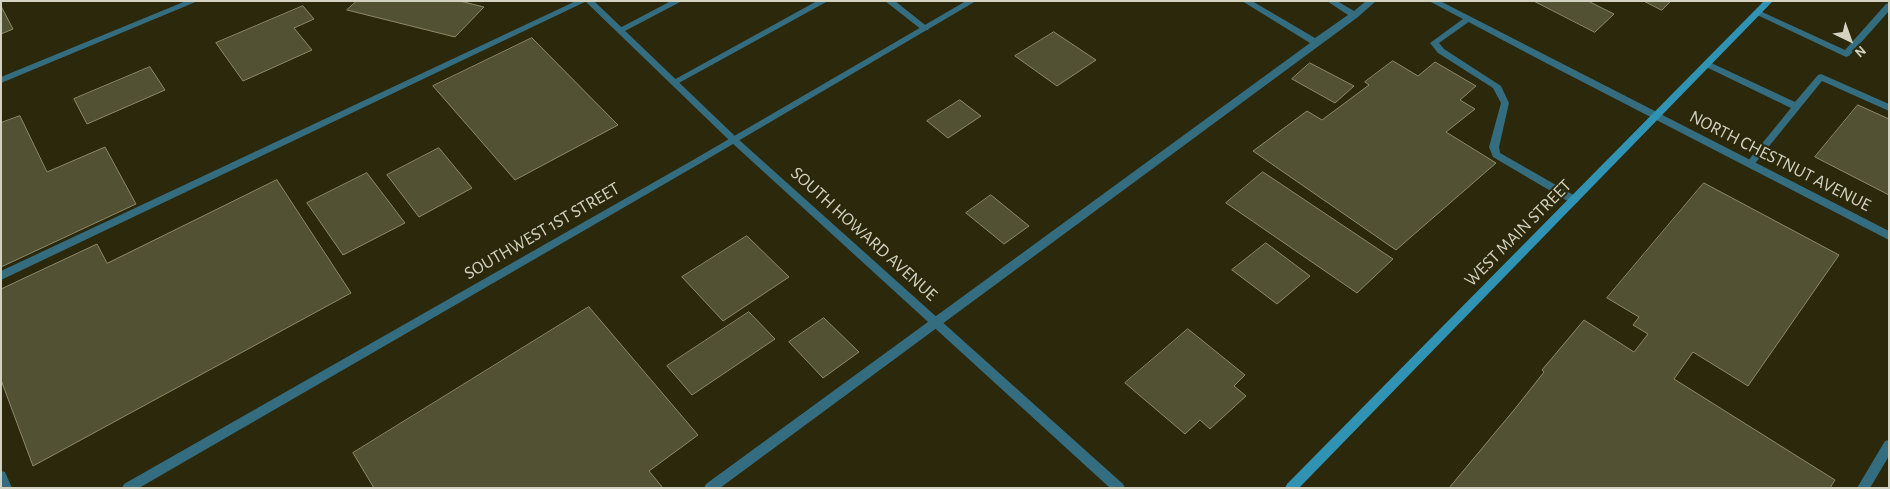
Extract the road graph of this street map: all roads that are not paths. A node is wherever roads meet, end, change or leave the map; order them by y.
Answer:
1 (194, 1) edge
2 (583, 1) edge
3 (589, 1) edge
4 (678, 1) edge
5 (824, 1) edge
6 (890, 1) edge
7 (972, 1) edge
8 (1246, 1) edge
9 (1331, 1) edge
10 (1372, 1) edge
11 (1433, 1) edge
12 (1769, 1) edge
13 (1889, 6) edge
14 (1757, 13) junction
15 (1356, 15) junction
16 (1467, 19) junction
17 (926, 28) junction
18 (620, 30) junction
19 (1317, 43) junction
20 (1707, 64) junction
21 (1, 80) edge
22 (674, 82) junction
23 (1797, 107) junction
24 (1889, 108) edge
25 (1656, 116) junction
26 (734, 140) junction
27 (1750, 164) junction
28 (1574, 200) junction
29 (1889, 236) edge
30 (1, 276) edge
31 (938, 322) junction
32 (1889, 444) edge
33 (1, 476) edge
34 (6, 488) edge
35 (128, 488) edge
36 (710, 488) edge
37 (1119, 488) edge
38 (1291, 488) edge
39 (1863, 488) edge

1 - 21 street
2 - 30 street
3 - 18 street, SOUTH HOWARD AVENUE
4 - 18 street
5 - 22 street
6 - 17 street
7 - 17 street, SOUTHWEST 1ST STREET
8 - 19 street
9 - 15 street
10 - 15 street
11 - 16 street, NORTH CHESTNUT AVENUE
12 - 14 main road, WEST MAIN STREET
13 - 14 street
14 - 20 main road, WEST MAIN STREET
15 - 19 street
16 - 25 street, NORTH CHESTNUT AVENUE
16 - 28 street
17 - 26 street, SOUTHWEST 1ST STREET
18 - 22 street, SOUTH HOWARD AVENUE
19 - 31 street
20 - 23 street
20 - 25 main road, WEST MAIN STREET
22 - 26 street, SOUTH HOWARD AVENUE
23 - 24 street
23 - 27 street
25 - 27 street, NORTH CHESTNUT AVENUE
25 - 28 main road, WEST MAIN STREET
26 - 31 street, SOUTH HOWARD AVENUE
26 - 35 street, SOUTHWEST 1ST STREET
27 - 29 street, NORTH CHESTNUT AVENUE
28 - 38 main road, WEST MAIN STREET
31 - 36 street
31 - 37 street, SOUTH HOWARD AVENUE
32 - 39 street
33 - 34 street

